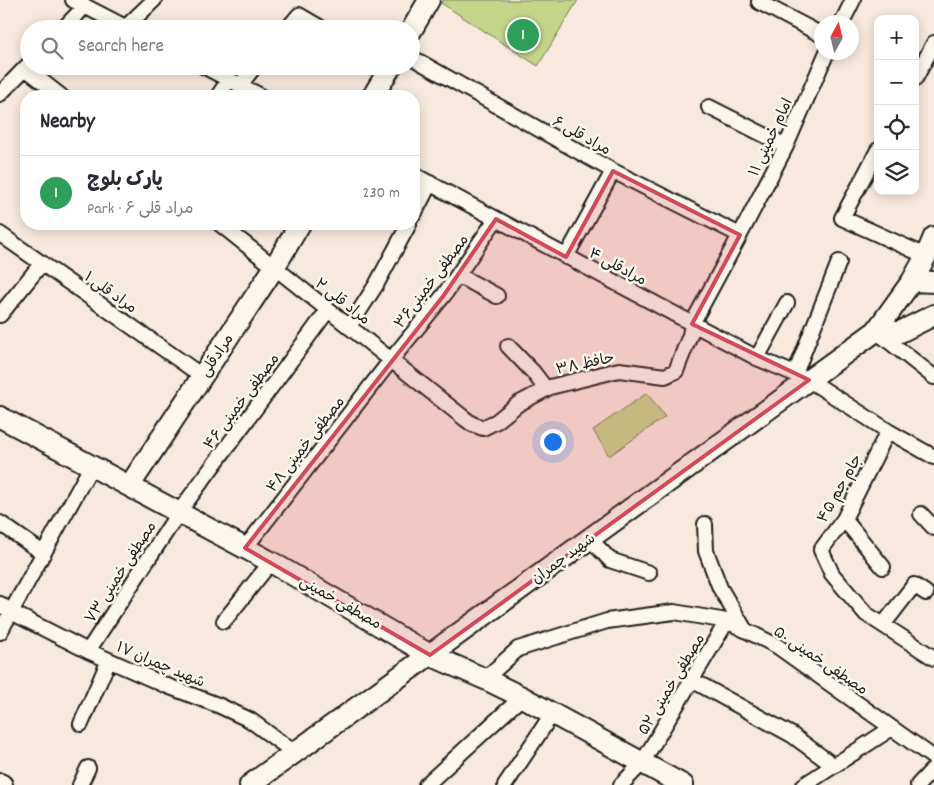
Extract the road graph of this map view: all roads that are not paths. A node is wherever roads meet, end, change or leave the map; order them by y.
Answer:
1 (154, 0) edge
2 (429, 0) edge
3 (853, 0) edge
4 (759, 2) dead end
5 (79, 3) edge
6 (846, 15) edge
7 (69, 20) edge
8 (112, 20) edge
9 (135, 20) edge
10 (295, 20) edge
11 (308, 20) edge
12 (417, 20) edge
13 (814, 31) edge
14 (934, 43) edge
15 (824, 60) edge
16 (420, 62) edge
17 (919, 71) edge
18 (20, 73) edge
19 (37, 75) edge
20 (220, 75) edge
21 (244, 75) edge
22 (385, 75) edge
23 (234, 82) junction
24 (54, 90) edge
25 (225, 90) edge
26 (249, 90) edge
27 (377, 90) edge
28 (0, 94) edge
29 (709, 107) dead end
30 (786, 146) junction
31 (874, 158) edge
32 (613, 171) junction
33 (420, 178) edge
34 (430, 183) junction
35 (420, 202) edge
36 (496, 219) junction
37 (227, 230) edge
38 (296, 230) edge
39 (405, 230) edge
40 (0, 234) edge
41 (740, 235) junction
42 (934, 237) edge
43 (926, 256) junction
44 (566, 257) junction
45 (839, 262) dead end
46 (42, 263) junction
47 (274, 268) junction
48 (458, 275) junction
49 (912, 281) junction
50 (934, 282) edge
51 (497, 296) dead end
52 (787, 303) dead end
53 (328, 310) junction
54 (0, 315) edge
55 (934, 315) edge
56 (692, 324) junction
57 (350, 327) junction
58 (876, 331) junction
59 (508, 346) dead end
60 (757, 358) junction
61 (391, 360) junction
62 (202, 376) junction
63 (802, 377) junction
64 (934, 378) edge
65 (546, 389) junction
66 (0, 417) edge
67 (464, 418) joint
68 (888, 431) junction
69 (934, 457) edge
70 (92, 465) junction
71 (130, 486) junction
72 (179, 512) junction
73 (921, 514) dead end
74 (844, 519) junction
75 (0, 523) edge
76 (705, 524) dead end
77 (934, 528) edge
78 (590, 539) junction
79 (245, 548) junction
80 (43, 553) junction
81 (271, 562) junction
82 (883, 567) dead end
83 (649, 573) dead end
84 (926, 594) dead end
85 (5, 608) edge
86 (224, 621) dead end
87 (727, 622) junction
88 (883, 625) junction
89 (744, 630) junction
90 (0, 632) edge
91 (88, 651) junction
92 (430, 654) junction
93 (934, 658) edge
94 (109, 660) junction
95 (485, 679) junction
96 (692, 680) junction
97 (522, 697) junction
98 (552, 714) junction
99 (81, 724) dead end
100 (892, 728) junction
101 (295, 753) junction
102 (934, 758) edge
103 (642, 763) junction
104 (834, 766) junction
105 (88, 768) dead end
106 (934, 768) edge
107 (80, 785) edge
108 (250, 785) edge
109 (426, 785) edge
110 (505, 785) edge
111 (621, 785) edge
112 (683, 785) edge
113 (804, 785) edge
114 (918, 785) edge

1 - 9 street
2 - 12 street
3 - 6 street
4 - 13 street
5 - 7 street
5 - 8 street
10 - 11 street
14 - 17 street
15 - 30 street, امام خمینی ۱۱
16 - 32 street, مراد قلی ۶
18 - 28 street
19 - 24 street
20 - 23 street
21 - 23 street
22 - 27 street
23 - 25 street
23 - 26 street
29 - 30 street
30 - 41 street, امام خمینی ۱۱
31 - 43 street
32 - 41 street, مراد قلی ۶
32 - 44 street
33 - 34 street, مرادقلی ۴
34 - 35 street
34 - 36 street, مرادقلی ۴
36 - 44 street, مرادقلی ۴
36 - 48 street, مصطفی خمینی۳۶
37 - 47 street, مراد قلی ۲
38 - 47 street, مرادقلی
39 - 57 street
40 - 46 street, مراد قلی ۱
41 - 56 street, امام خمینی ۱۱
42 - 43 street, شهید چمران
43 - 49 street, شهید چمران
44 - 56 street, مرادقلی ۴
45 - 63 street
46 - 54 street
46 - 62 street, مراد قلی ۱
47 - 53 street, مراد قلی ۲
47 - 62 street, مرادقلی
48 - 51 street
48 - 61 street, مصطفی خمینی۳۶
49 - 50 street
49 - 58 street, شهید چمران
52 - 60 street
53 - 57 street, مراد قلی ۲
53 - 72 street, مصطفی خمینی ۴۶
55 - 58 street
56 - 60 street, مرادقلی ۴
56 - 65 street, حافظ ۳۸
57 - 61 street, مراد قلی ۲
58 - 63 street, شهید چمران
58 - 64 street
59 - 65 street
60 - 63 street, مرادقلی ۴
61 - 67 street, مراد قلی ۲
61 - 79 street, مصطفی خمینی ۴۸
62 - 71 street, مرادقلی
63 - 68 street, مرادقلی ۴
63 - 78 street, شهید چمران
65 - 67 street, حافظ ۳۸
66 - 70 street, مصطفی خمینی
68 - 69 street, مرادقلی ۴
68 - 74 street, جام جم ۴۵
70 - 71 street, مصطفی خمینی
70 - 80 street
71 - 72 street, مصطفی خمینی
72 - 79 street, مصطفی خمینی
72 - 91 street, مصطفی خمینی ۷۳
73 - 77 street
74 - 82 street
74 - 88 street, جام جم ۴۵
75 - 80 street
76 - 89 street
78 - 83 street
78 - 92 street, شهید چمران
79 - 81 street, مصطفی خمینی
80 - 85 street
81 - 86 street
81 - 92 street, مصطفی خمینی
84 - 88 street
85 - 90 street
85 - 91 street, شهید چمران ۱۷
87 - 89 street, مصطفی خمینی ۵۰
87 - 95 street, مصطفی خمینی ۵۰
87 - 96 street, مصطفی خمینی ۵۲
88 - 93 street, جام جم ۴۵
89 - 100 street, مصطفی خمینی ۵۰
91 - 94 street, شهید چمران ۱۷
92 - 95 street, مصطفی خمینی
92 - 101 street, شهید چمران
94 - 99 street
94 - 101 street, شهید چمران ۱۷
95 - 97 street, مصطفی خمینی
96 - 103 street, مصطفی خمینی ۵۲
96 - 104 street
97 - 98 street, مصطفی خمینی
97 - 109 street
98 - 103 street, مصطفی خمینی
98 - 110 street
100 - 102 street, مصطفی خمینی ۵۰
100 - 104 street
101 - 108 street, شهید چمران
103 - 111 street, مصطفی خمینی ۵۲
103 - 112 street, مصطفی خمینی
104 - 113 street
105 - 107 street
106 - 114 street

